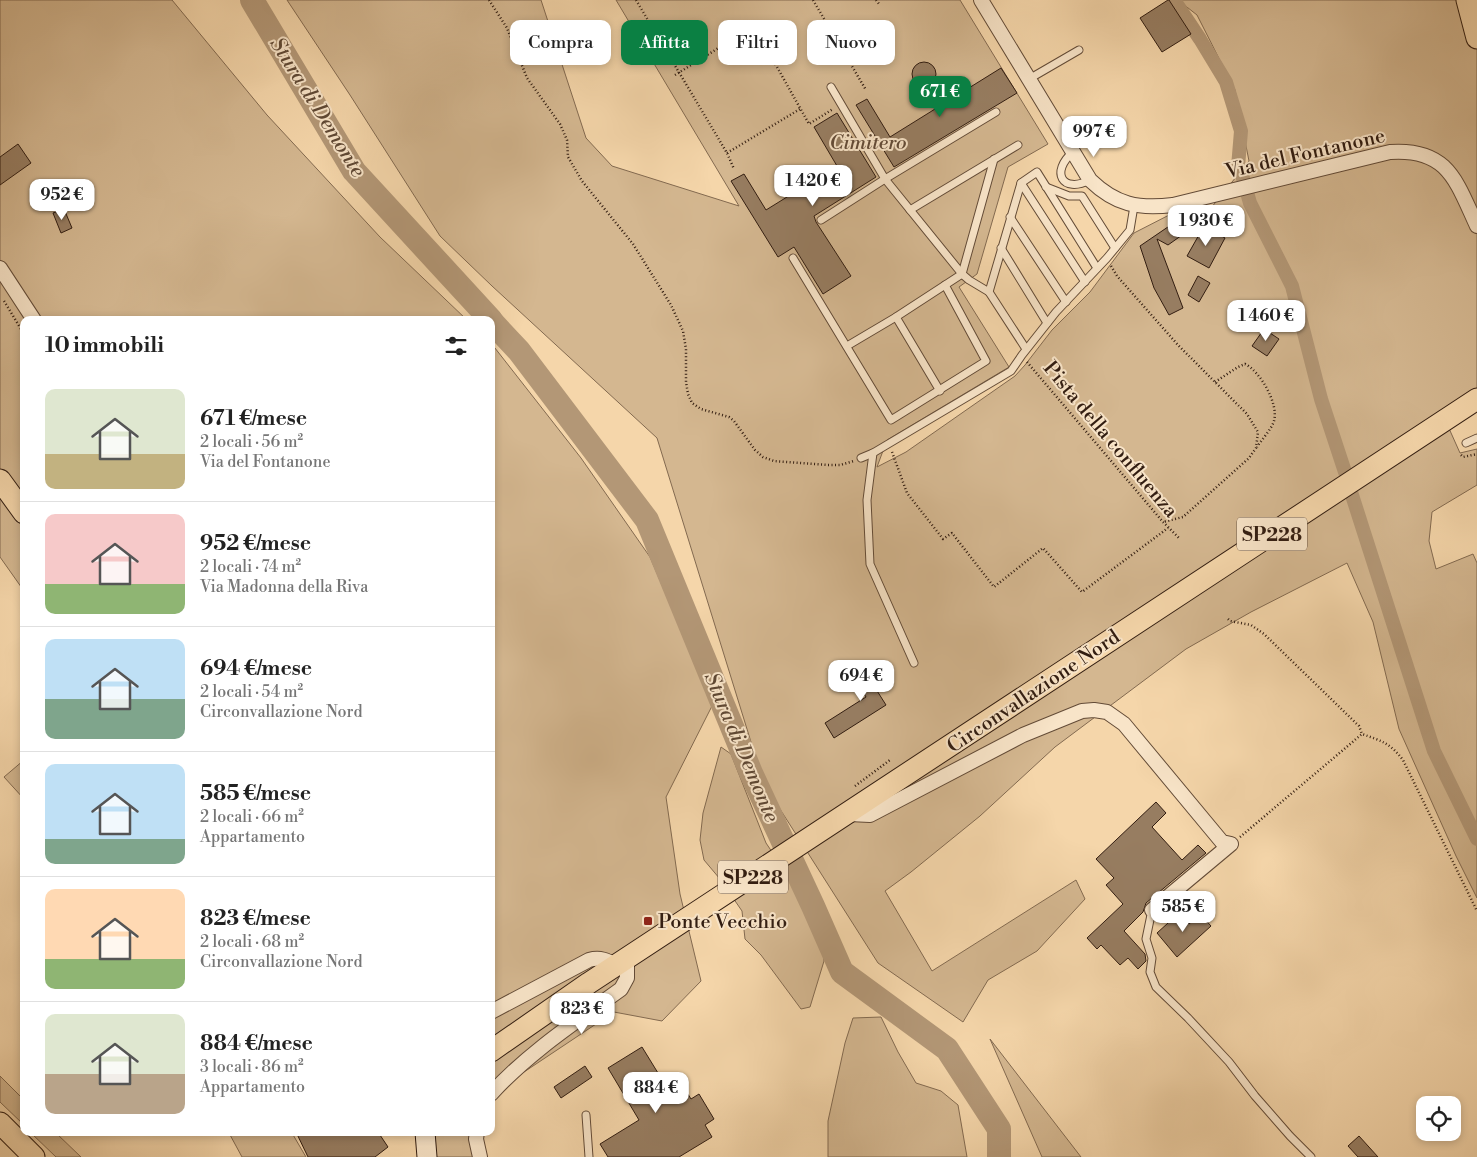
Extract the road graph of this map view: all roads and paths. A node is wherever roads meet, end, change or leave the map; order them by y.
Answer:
1 (489, 0) edge
2 (636, 0) edge
3 (813, 0) edge
4 (876, 0) edge
5 (981, 0) edge
6 (1467, 0) edge
7 (879, 4) dead end
8 (1477, 38) edge
9 (1079, 50) dead end
10 (676, 74) junction
11 (1029, 79) junction
12 (831, 87) dead end
13 (866, 90) dead end
14 (841, 105) junction
15 (801, 109) junction
16 (996, 112) dead end
17 (1018, 144) dead end
18 (1073, 152) junction
19 (726, 153) junction
20 (994, 159) junction
21 (734, 169) dead end
22 (884, 179) junction
23 (1090, 180) junction
24 (1021, 183) junction
25 (1046, 187) junction
26 (1134, 206) junction
27 (910, 210) junction
28 (1010, 217) junction
29 (821, 220) dead end
30 (1477, 226) edge
31 (1001, 248) junction
32 (1115, 248) junction
33 (792, 258) dead end
34 (1107, 258) junction
35 (0, 268) edge
36 (1097, 268) junction
37 (962, 274) junction
38 (1085, 282) junction
39 (945, 285) junction
40 (989, 292) junction
41 (0, 295) edge
42 (1066, 302) junction
43 (31, 316) edge
44 (896, 317) junction
45 (1047, 323) junction
46 (20, 328) edge
47 (847, 346) junction
48 (1024, 352) junction
49 (1215, 382) junction
50 (940, 391) junction
51 (1477, 400) edge
52 (1477, 438) edge
53 (889, 443) junction
54 (1466, 443) dead end
55 (1256, 448) junction
56 (873, 453) junction
57 (1477, 454) edge
58 (1461, 456) dead end
59 (861, 458) joint
60 (0, 480) edge
61 (20, 508) edge
62 (1163, 522) junction
63 (1168, 528) junction
64 (1180, 539) dead end
65 (1228, 619) dead end
66 (914, 663) dead end
67 (1362, 734) junction
68 (890, 760) dead end
69 (862, 780) dead end
70 (849, 814) junction
71 (1231, 844) junction
72 (1152, 910) joint
73 (1477, 911) edge
74 (622, 962) junction
75 (589, 983) junction
76 (495, 1010) edge
77 (495, 1034) edge
78 (495, 1048) edge
79 (495, 1090) edge
80 (586, 1115) dead end
81 (0, 1123) edge
82 (425, 1136) edge
83 (432, 1136) edge
84 (476, 1136) edge
85 (34, 1157) edge
86 (427, 1157) edge
87 (432, 1157) edge
88 (480, 1157) edge
89 (590, 1157) edge
90 (1311, 1157) edge

1 - 59 path
2 - 10 path
3 - 13 path
4 - 7 path
5 - 11 street, Via del Fontanone
6 - 8 main road
9 - 11 lane
10 - 15 path
10 - 19 path
11 - 18 street, Via del Fontanone
12 - 14 lane
14 - 15 path
14 - 22 lane
15 - 19 path
16 - 22 lane
17 - 20 lane
18 - 23 street, Via del Fontanone
18 - 23 lane
19 - 21 path
20 - 27 lane
20 - 37 lane
22 - 27 lane
22 - 29 lane
23 - 26 street, Via del Fontanone
24 - 25 lane
24 - 28 lane
24 - 38 lane
25 - 32 lane
25 - 36 lane
26 - 30 street, Via del Fontanone
26 - 32 lane
27 - 37 lane
28 - 31 lane
28 - 42 lane
31 - 40 lane
31 - 45 lane
32 - 34 lane
33 - 47 lane
34 - 36 lane
34 - 49 path
35 - 43 street
36 - 38 lane
37 - 39 lane
37 - 40 lane
38 - 42 lane
39 - 44 lane
39 - 50 lane
40 - 48 lane
41 - 46 path
42 - 45 lane
44 - 47 lane
44 - 50 lane
45 - 48 lane
47 - 50 lane
48 - 53 lane
48 - 62 path, Pista della confluenza
49 - 55 path
49 - 55 path
51 - 70 main road, Circonvallazione Nord / SP228
52 - 54 lane
53 - 56 lane
53 - 63 path
55 - 62 path
56 - 59 lane
56 - 66 lane
57 - 58 path
60 - 61 main road
62 - 63 path, Pista della confluenza
63 - 64 path, Pista della confluenza
65 - 67 path
67 - 71 path
67 - 73 path
68 - 69 path
70 - 71 street
70 - 74 main road, Circonvallazione Nord / SP228
71 - 72 street
72 - 90 lane
74 - 75 main road, Circonvallazione Nord
74 - 76 street
74 - 79 street
75 - 77 main road, Circonvallazione Nord
75 - 78 main road, Circonvallazione Nord
80 - 89 lane
81 - 85 main road
82 - 86 main road
83 - 87 main road
84 - 88 street

